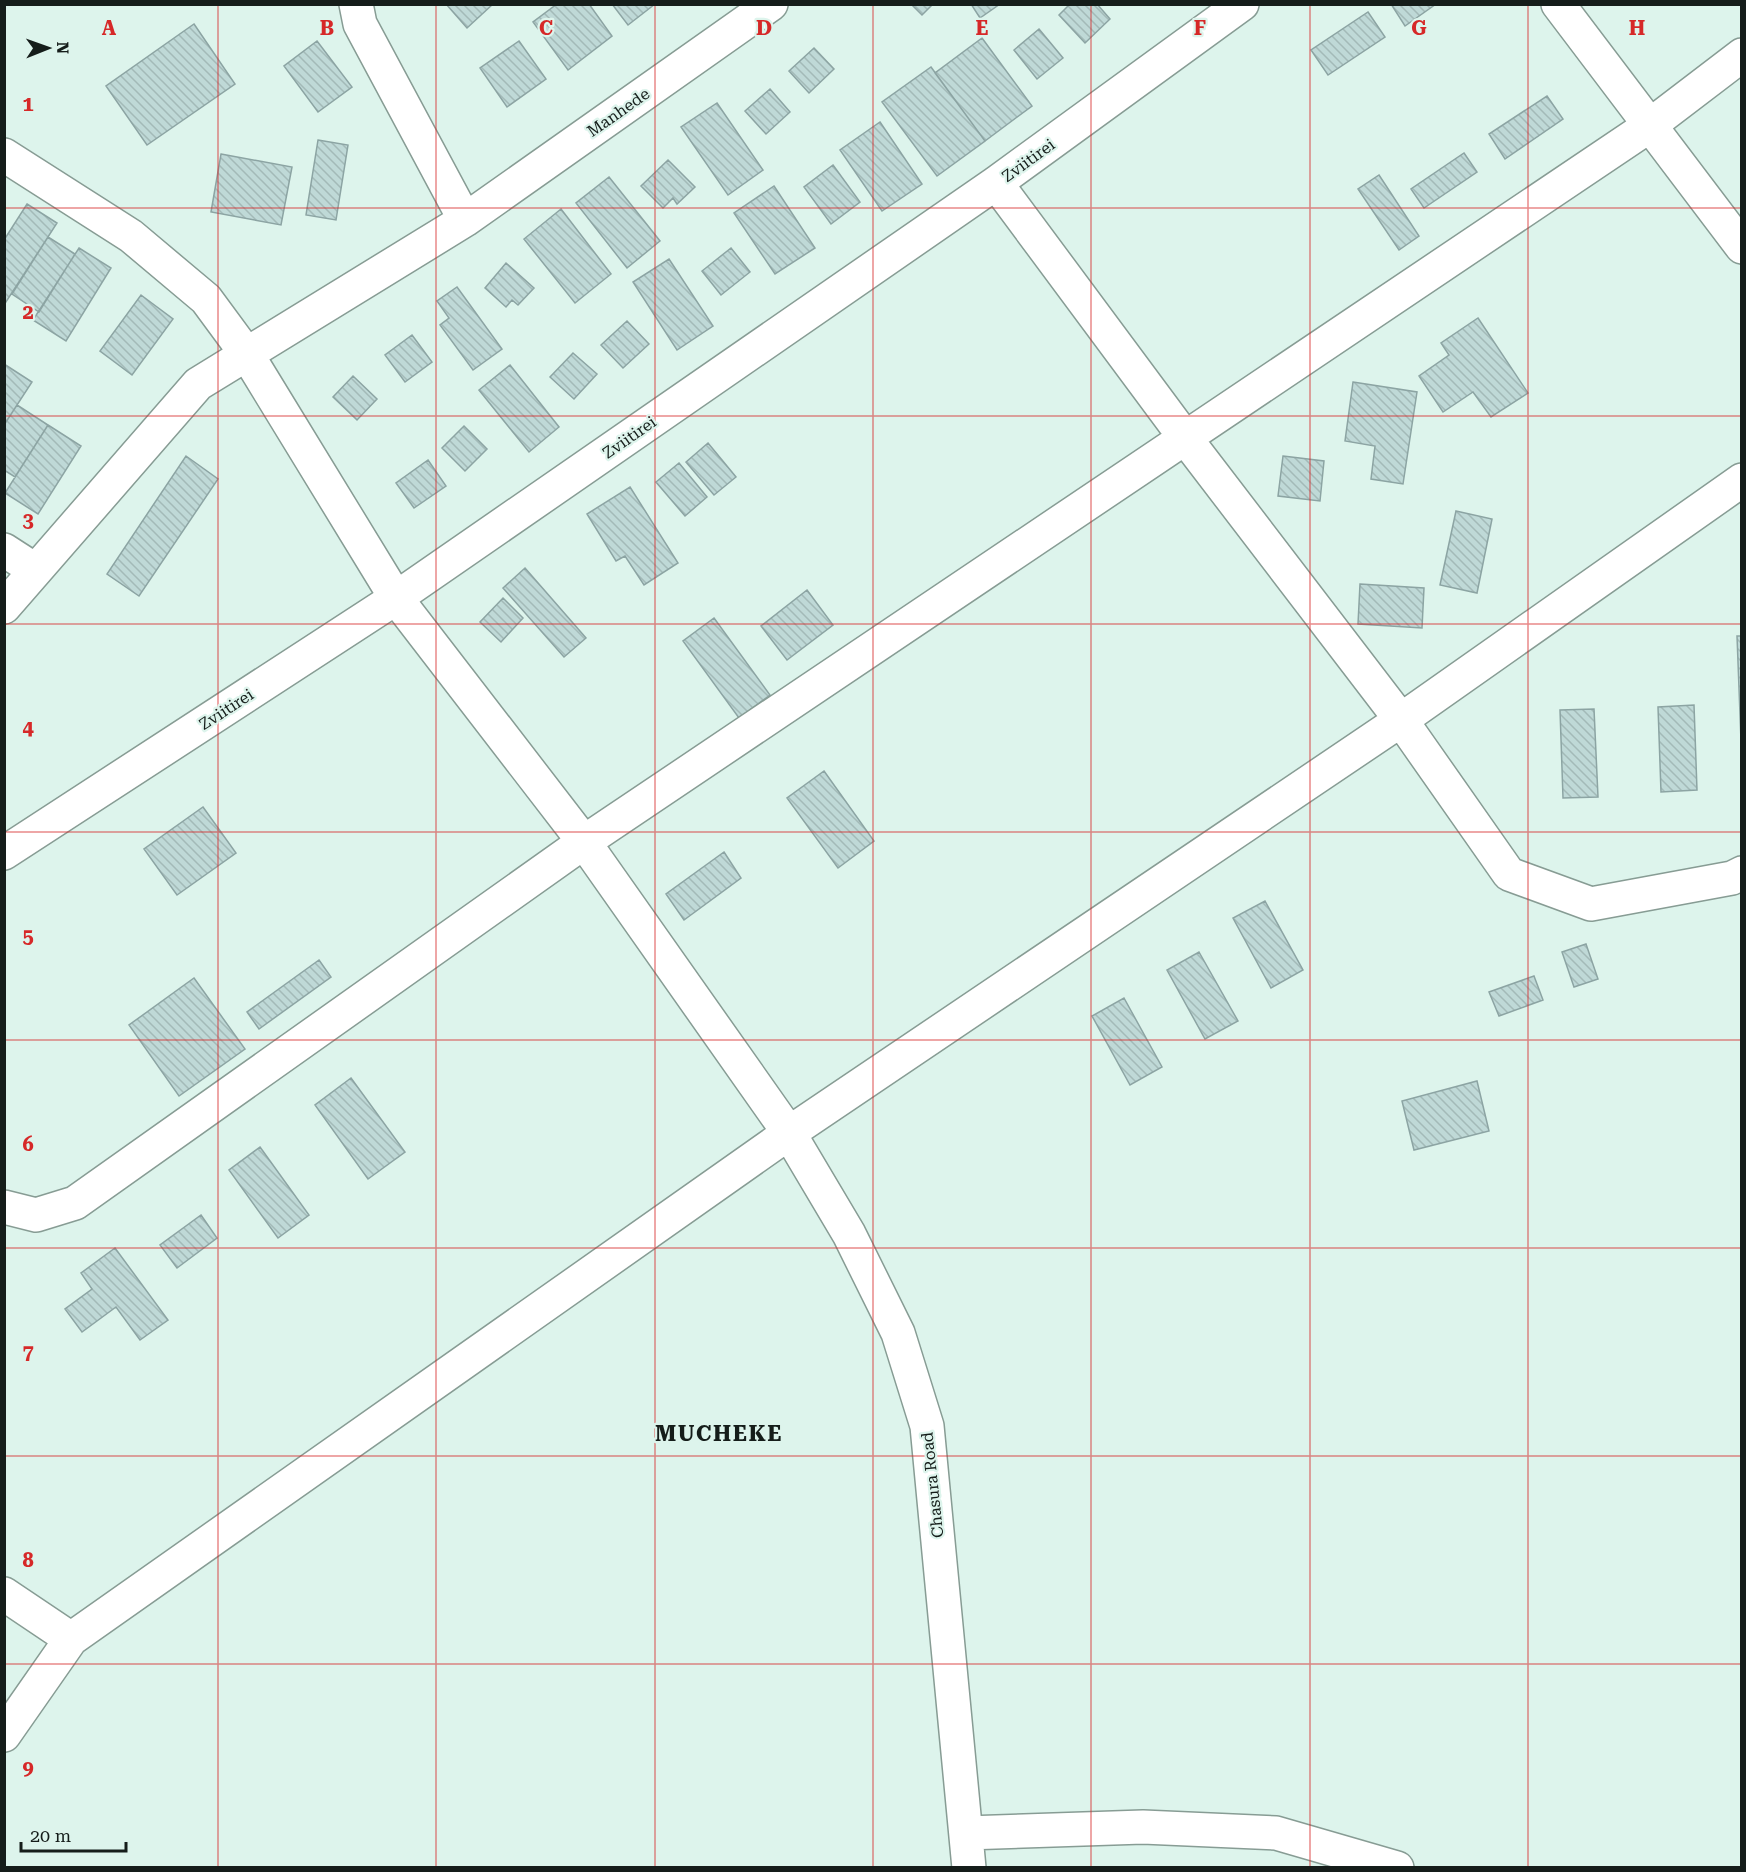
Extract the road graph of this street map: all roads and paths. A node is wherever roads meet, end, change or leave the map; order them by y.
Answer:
1 (356, 4) edge
2 (771, 4) edge
3 (1242, 4) edge
4 (1558, 4) edge
5 (1742, 55) edge
6 (1649, 126) junction
7 (4, 155) edge
8 (996, 183) junction
9 (465, 220) junction
10 (1742, 247) edge
11 (248, 356) junction
12 (1186, 439) junction
13 (1742, 480) edge
14 (4, 550) edge
15 (35, 570) junction
16 (396, 598) junction
17 (4, 608) edge
18 (1401, 720) junction
19 (584, 842) junction
20 (4, 853) edge
21 (1742, 873) edge
22 (789, 1132) junction
23 (4, 1207) edge
24 (4, 1594) edge
25 (71, 1639) junction
26 (4, 1735) edge
27 (966, 1833) junction
28 (969, 1868) edge
29 (1397, 1868) edge

1 - 9 street
2 - 9 street, Manhede
3 - 8 street, Zviitirei
4 - 6 street
5 - 6 street
6 - 10 street
6 - 12 street
7 - 11 street, Chasura Road
8 - 12 street
8 - 16 street, Zviitirei
9 - 11 street, Manhede
11 - 15 street, Manhede
11 - 16 street, Chasura Road
12 - 18 street
12 - 19 street
13 - 18 street
14 - 15 street
15 - 17 street, Manhede
16 - 19 street, Chasura Road
16 - 20 street, Zviitirei
18 - 21 street
18 - 22 street
19 - 22 street, Chasura Road
19 - 23 street
22 - 25 street
22 - 27 street, Chasura Road
24 - 25 street
25 - 26 street
27 - 28 street, Chasura Road
27 - 29 street

